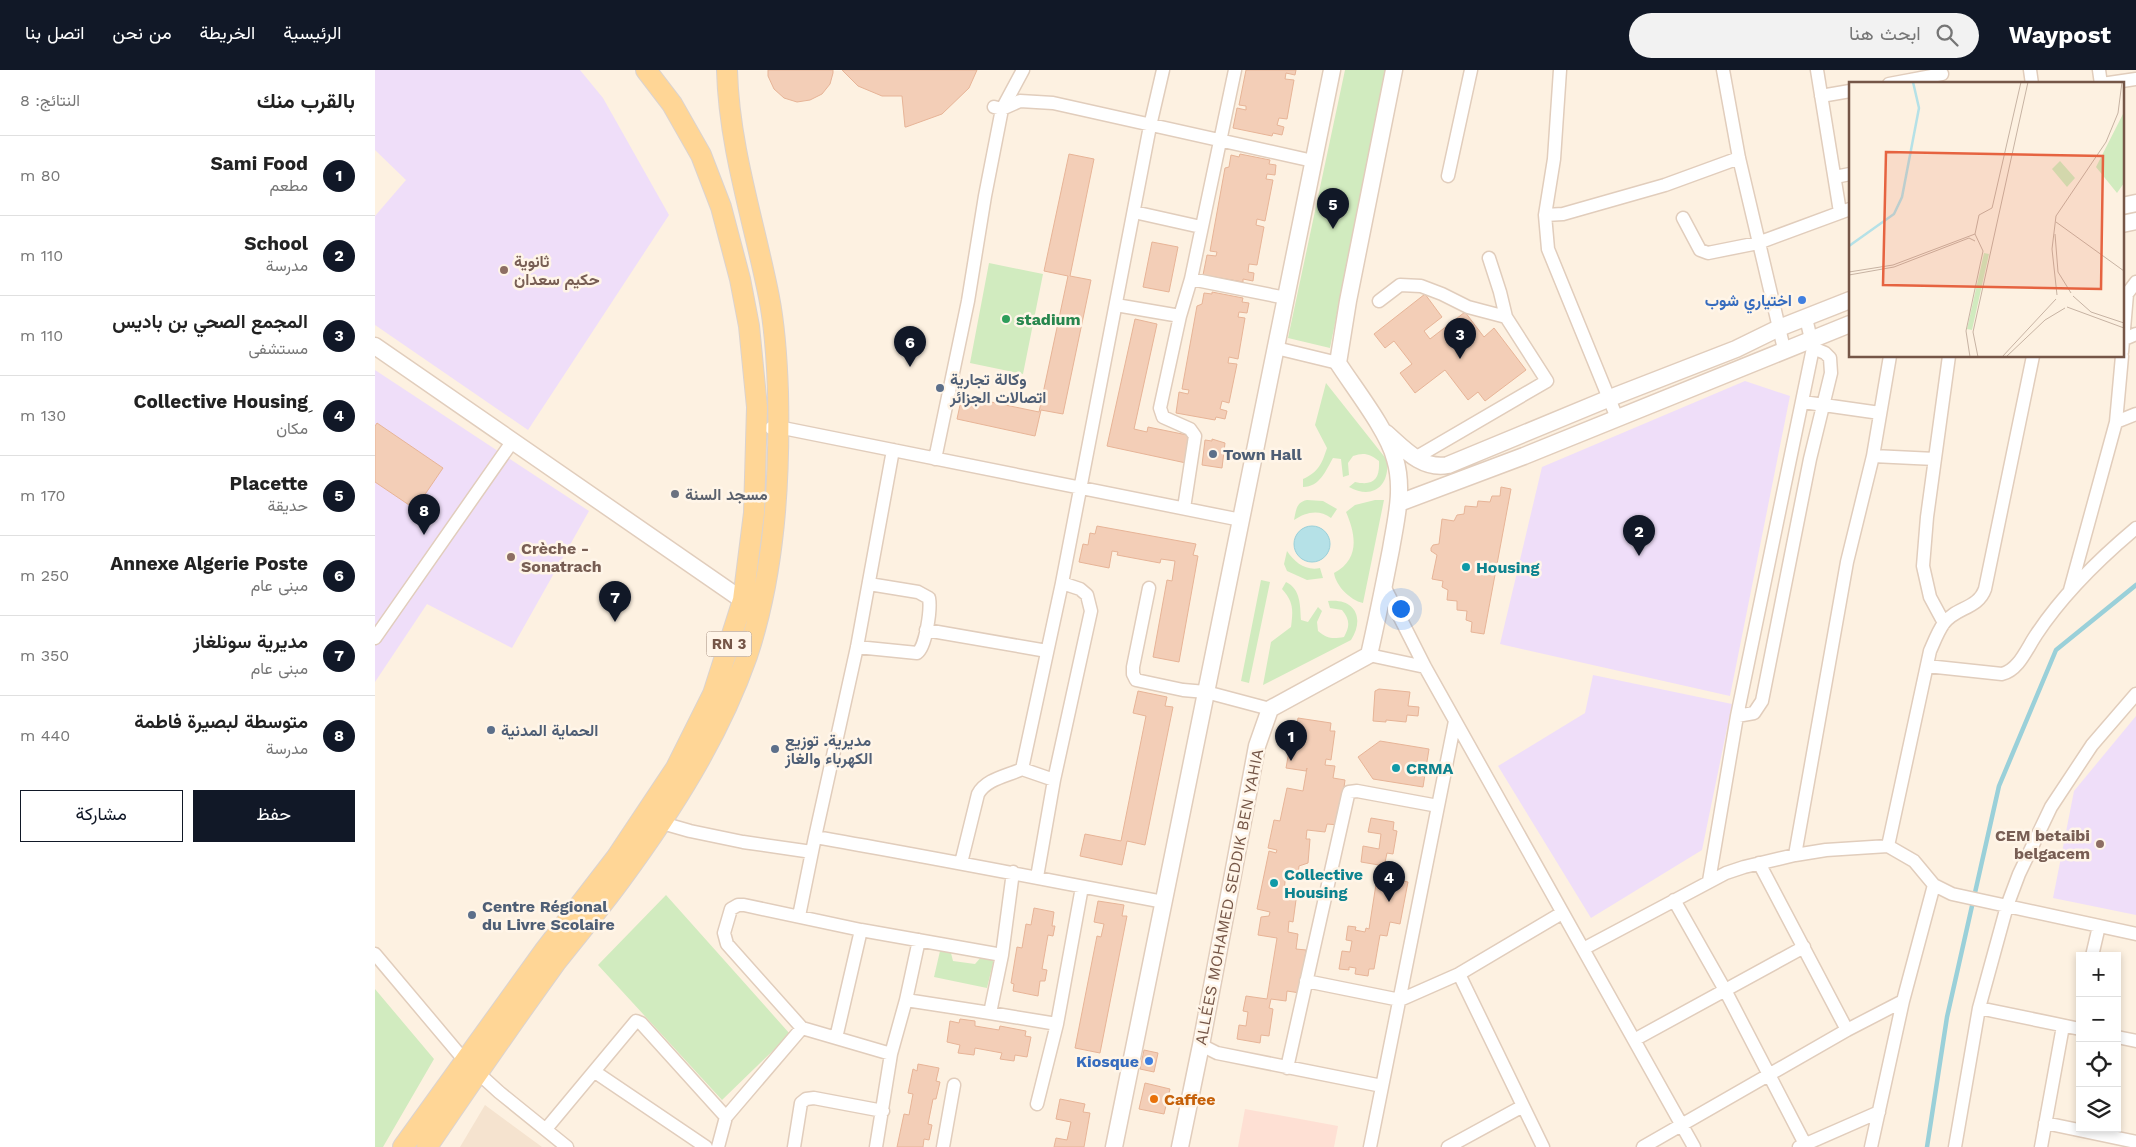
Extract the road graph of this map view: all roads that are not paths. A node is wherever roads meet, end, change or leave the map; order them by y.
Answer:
1 (646, 70) edge
2 (727, 70) edge
3 (1023, 70) edge
4 (1163, 70) edge
5 (1235, 70) edge
6 (1332, 70) edge
7 (1394, 70) edge
8 (1471, 70) edge
9 (1560, 70) edge
10 (1723, 70) edge
11 (1817, 70) edge
12 (1943, 76) edge
13 (2136, 79) edge
14 (1902, 82) edge
15 (2115, 82) edge
16 (1849, 91) edge
17 (1821, 96) junction
18 (998, 108) junction
19 (1150, 126) junction
20 (1220, 140) junction
21 (1739, 158) junction
22 (1313, 161) junction
23 (1849, 174) edge
24 (1448, 176) dead end
25 (1835, 177) junction
26 (2136, 203) edge
27 (2123, 206) edge
28 (1845, 211) edge
29 (1134, 212) junction
30 (1545, 215) junction
31 (1683, 218) dead end
32 (2136, 221) edge
33 (2123, 224) edge
34 (1201, 227) junction
35 (1758, 243) junction
36 (1489, 258) dead end
37 (1191, 279) junction
38 (2136, 282) edge
39 (1286, 298) junction
40 (1849, 300) edge
41 (1379, 301) dead end
42 (1116, 305) junction
43 (1179, 316) junction
44 (1506, 317) junction
45 (1806, 318) junction
46 (1849, 324) edge
47 (1779, 328) junction
48 (2136, 334) edge
49 (1812, 343) junction
50 (2123, 344) edge
51 (375, 346) edge
52 (1275, 348) junction
53 (1784, 349) junction
54 (1890, 358) edge
55 (1949, 358) edge
56 (2033, 358) edge
57 (2122, 358) edge
58 (1338, 363) junction
59 (1698, 364) junction
60 (1703, 382) junction
61 (1610, 398) junction
62 (1803, 402) junction
63 (1822, 406) junction
64 (1880, 413) junction
65 (2136, 414) edge
66 (1617, 418) junction
67 (2116, 422) junction
68 (1379, 426) junction
69 (778, 427) junction
70 (756, 430) junction
71 (512, 442) junction
72 (893, 450) junction
73 (1873, 456) junction
74 (1415, 458) junction
75 (935, 459) junction
76 (1935, 459) junction
77 (1080, 488) junction
78 (1399, 503) junction
79 (1184, 508) junction
80 (1241, 520) junction
81 (2136, 528) edge
82 (1062, 583) junction
83 (869, 584) junction
84 (1384, 586) junction
85 (1149, 588) dead end
86 (2069, 592) junction
87 (751, 606) junction
88 (1944, 623) junction
89 (926, 630) junction
90 (375, 638) edge
91 (857, 647) junction
92 (1047, 651) junction
93 (1369, 655) junction
94 (1927, 666) junction
95 (1425, 667) junction
96 (1206, 692) junction
97 (2136, 694) edge
98 (1270, 709) junction
99 (1737, 716) junction
100 (1455, 721) junction
101 (1022, 769) junction
102 (1054, 780) junction
103 (1438, 806) junction
104 (652, 820) junction
105 (815, 837) junction
106 (1888, 846) junction
107 (812, 852) junction
108 (1795, 855) junction
109 (961, 863) junction
110 (1759, 863) junction
111 (1013, 872) junction
112 (1037, 876) junction
113 (1709, 881) junction
114 (1934, 885) junction
115 (1083, 887) junction
116 (1674, 900) junction
117 (1164, 902) junction
118 (2007, 906) junction
119 (1562, 912) junction
120 (799, 916) junction
121 (2099, 926) junction
122 (861, 930) junction
123 (2136, 934) edge
124 (919, 940) junction
125 (1804, 947) junction
126 (1583, 949) junction
127 (2094, 952) edge
128 (375, 954) edge
129 (1002, 955) junction
130 (1459, 974) junction
131 (1306, 981) junction
132 (1725, 990) junction
133 (906, 1000) junction
134 (1401, 1000) junction
135 (1903, 1001) junction
136 (1979, 1008) junction
137 (990, 1013) junction
138 (1057, 1024) junction
139 (2076, 1025) edge
140 (2063, 1026) junction
141 (802, 1028) junction
142 (1847, 1030) junction
143 (836, 1038) junction
144 (2121, 1039) edge
145 (1634, 1040) junction
146 (2136, 1042) edge
147 (1201, 1045) junction
148 (891, 1054) junction
149 (471, 1066) junction
150 (1287, 1068) junction
151 (595, 1072) junction
152 (1769, 1075) junction
153 (954, 1085) dead end
154 (1383, 1086) junction
155 (1037, 1104) dead end
156 (1523, 1106) junction
157 (883, 1111) junction
158 (1879, 1112) junction
159 (726, 1117) junction
160 (2045, 1123) junction
161 (1681, 1126) junction
162 (546, 1129) junction
163 (2136, 1142) edge
164 (1802, 1145) edge
165 (403, 1147) edge
166 (427, 1147) edge
167 (567, 1147) edge
168 (706, 1147) edge
169 (718, 1147) edge
170 (794, 1147) edge
171 (876, 1147) edge
172 (943, 1147) edge
173 (1114, 1147) edge
174 (1180, 1147) edge
175 (1370, 1147) edge
176 (1448, 1147) edge
177 (1543, 1147) edge
178 (1643, 1147) edge
179 (1694, 1147) edge
180 (1871, 1147) edge
181 (1955, 1147) edge
182 (2041, 1147) edge

1 - 70 main road, RN 3
2 - 69 main road, RN 3
3 - 18 street
4 - 19 street
5 - 20 street
6 - 22 street
7 - 58 street
8 - 24 street
9 - 30 street
10 - 21 street
11 - 17 street
12 - 14 street
13 - 15 street
16 - 17 street
17 - 25 street
18 - 19 street
18 - 75 street
19 - 20 street
19 - 29 street
20 - 22 street
20 - 34 street
21 - 30 street
21 - 35 street
22 - 39 street
23 - 25 street
25 - 28 street
26 - 27 street
28 - 35 street
29 - 34 street
29 - 42 street
30 - 61 street
31 - 35 street
32 - 33 street
34 - 37 street
35 - 47 street
36 - 44 street
37 - 39 street
37 - 43 street
38 - 50 street
39 - 52 street
40 - 45 street
41 - 44 street
42 - 43 street
42 - 77 street
43 - 79 street
44 - 74 street
45 - 47 street
45 - 49 street
46 - 49 street
47 - 53 street
47 - 59 street
48 - 50 street
49 - 53 street
49 - 62 street
49 - 63 street
51 - 71 street
52 - 58 street
52 - 80 street
53 - 60 street
54 - 64 street
55 - 76 street
56 - 88 street
57 - 67 street
58 - 68 street
59 - 60 street
59 - 61 street
60 - 66 street
61 - 66 street
61 - 74 street
62 - 63 street
62 - 99 street
63 - 64 street
63 - 99 street
64 - 73 street
65 - 67 street
66 - 78 street
67 - 86 street
68 - 74 street
68 - 78 street
69 - 70 street
69 - 72 street
69 - 87 main road, RN 3
70 - 87 main road, RN 3
71 - 87 street
71 - 90 street
72 - 75 street
72 - 83 street
73 - 76 street
73 - 108 street
75 - 77 street
76 - 88 street
77 - 79 street
77 - 82 street
78 - 84 street
79 - 80 street
80 - 96 street
81 - 86 street
82 - 92 street
82 - 102 street
83 - 89 street
83 - 91 street
84 - 93 street
84 - 95 street
85 - 96 street
86 - 94 street
87 - 104 main road, RN 3
88 - 94 street
89 - 91 street
89 - 92 street
91 - 105 street
92 - 101 street
93 - 95 street
93 - 98 street
94 - 106 street
95 - 100 street
96 - 98 street
96 - 117 street
97 - 118 street
98 - 147 street, ALLÉES MOHAMED SEDDIK BEN YAHIA
99 - 113 street
100 - 103 street
100 - 119 street
101 - 102 street
101 - 109 street
102 - 112 street
103 - 131 street
103 - 134 street
104 - 107 street
104 - 149 main road, RN 3
105 - 107 street
105 - 109 street
106 - 108 street
106 - 114 street
107 - 120 street
108 - 110 street
109 - 111 street
110 - 113 street
110 - 125 street
111 - 112 street
111 - 129 street
112 - 115 street
113 - 116 street
114 - 118 street
114 - 135 street
115 - 117 street
115 - 138 street
116 - 126 street
116 - 132 street
117 - 173 street
118 - 121 street
118 - 136 street
119 - 126 street
119 - 130 street
120 - 122 street
120 - 141 street
121 - 123 street
121 - 127 street
122 - 124 street
122 - 143 street
124 - 129 street
124 - 133 street
125 - 132 street
125 - 142 street
126 - 145 street
128 - 149 street
129 - 137 street
130 - 134 street
130 - 156 street
131 - 134 street
131 - 150 street
132 - 145 street
132 - 152 street
133 - 137 street
133 - 148 street
134 - 154 street
135 - 142 street
135 - 158 street
136 - 140 street
136 - 181 street
137 - 138 street
138 - 155 street
139 - 140 street
140 - 160 street
141 - 143 street
141 - 159 street
142 - 152 street
143 - 148 street
144 - 146 street
145 - 161 street
147 - 150 street
147 - 174 street, ALLÉES MOHAMED SEDDIK BEN YAHIA
148 - 157 street
149 - 162 street
149 - 165 main road, RN 3
149 - 166 main road, RN 3
150 - 154 street
151 - 159 street
151 - 162 street
151 - 168 street
152 - 161 street
152 - 164 street
153 - 172 street
154 - 175 street
156 - 176 street
156 - 177 street
157 - 170 street
157 - 171 street
158 - 164 street
158 - 180 street
159 - 169 street
160 - 163 street
160 - 182 street
161 - 178 street
161 - 179 street
162 - 167 street

